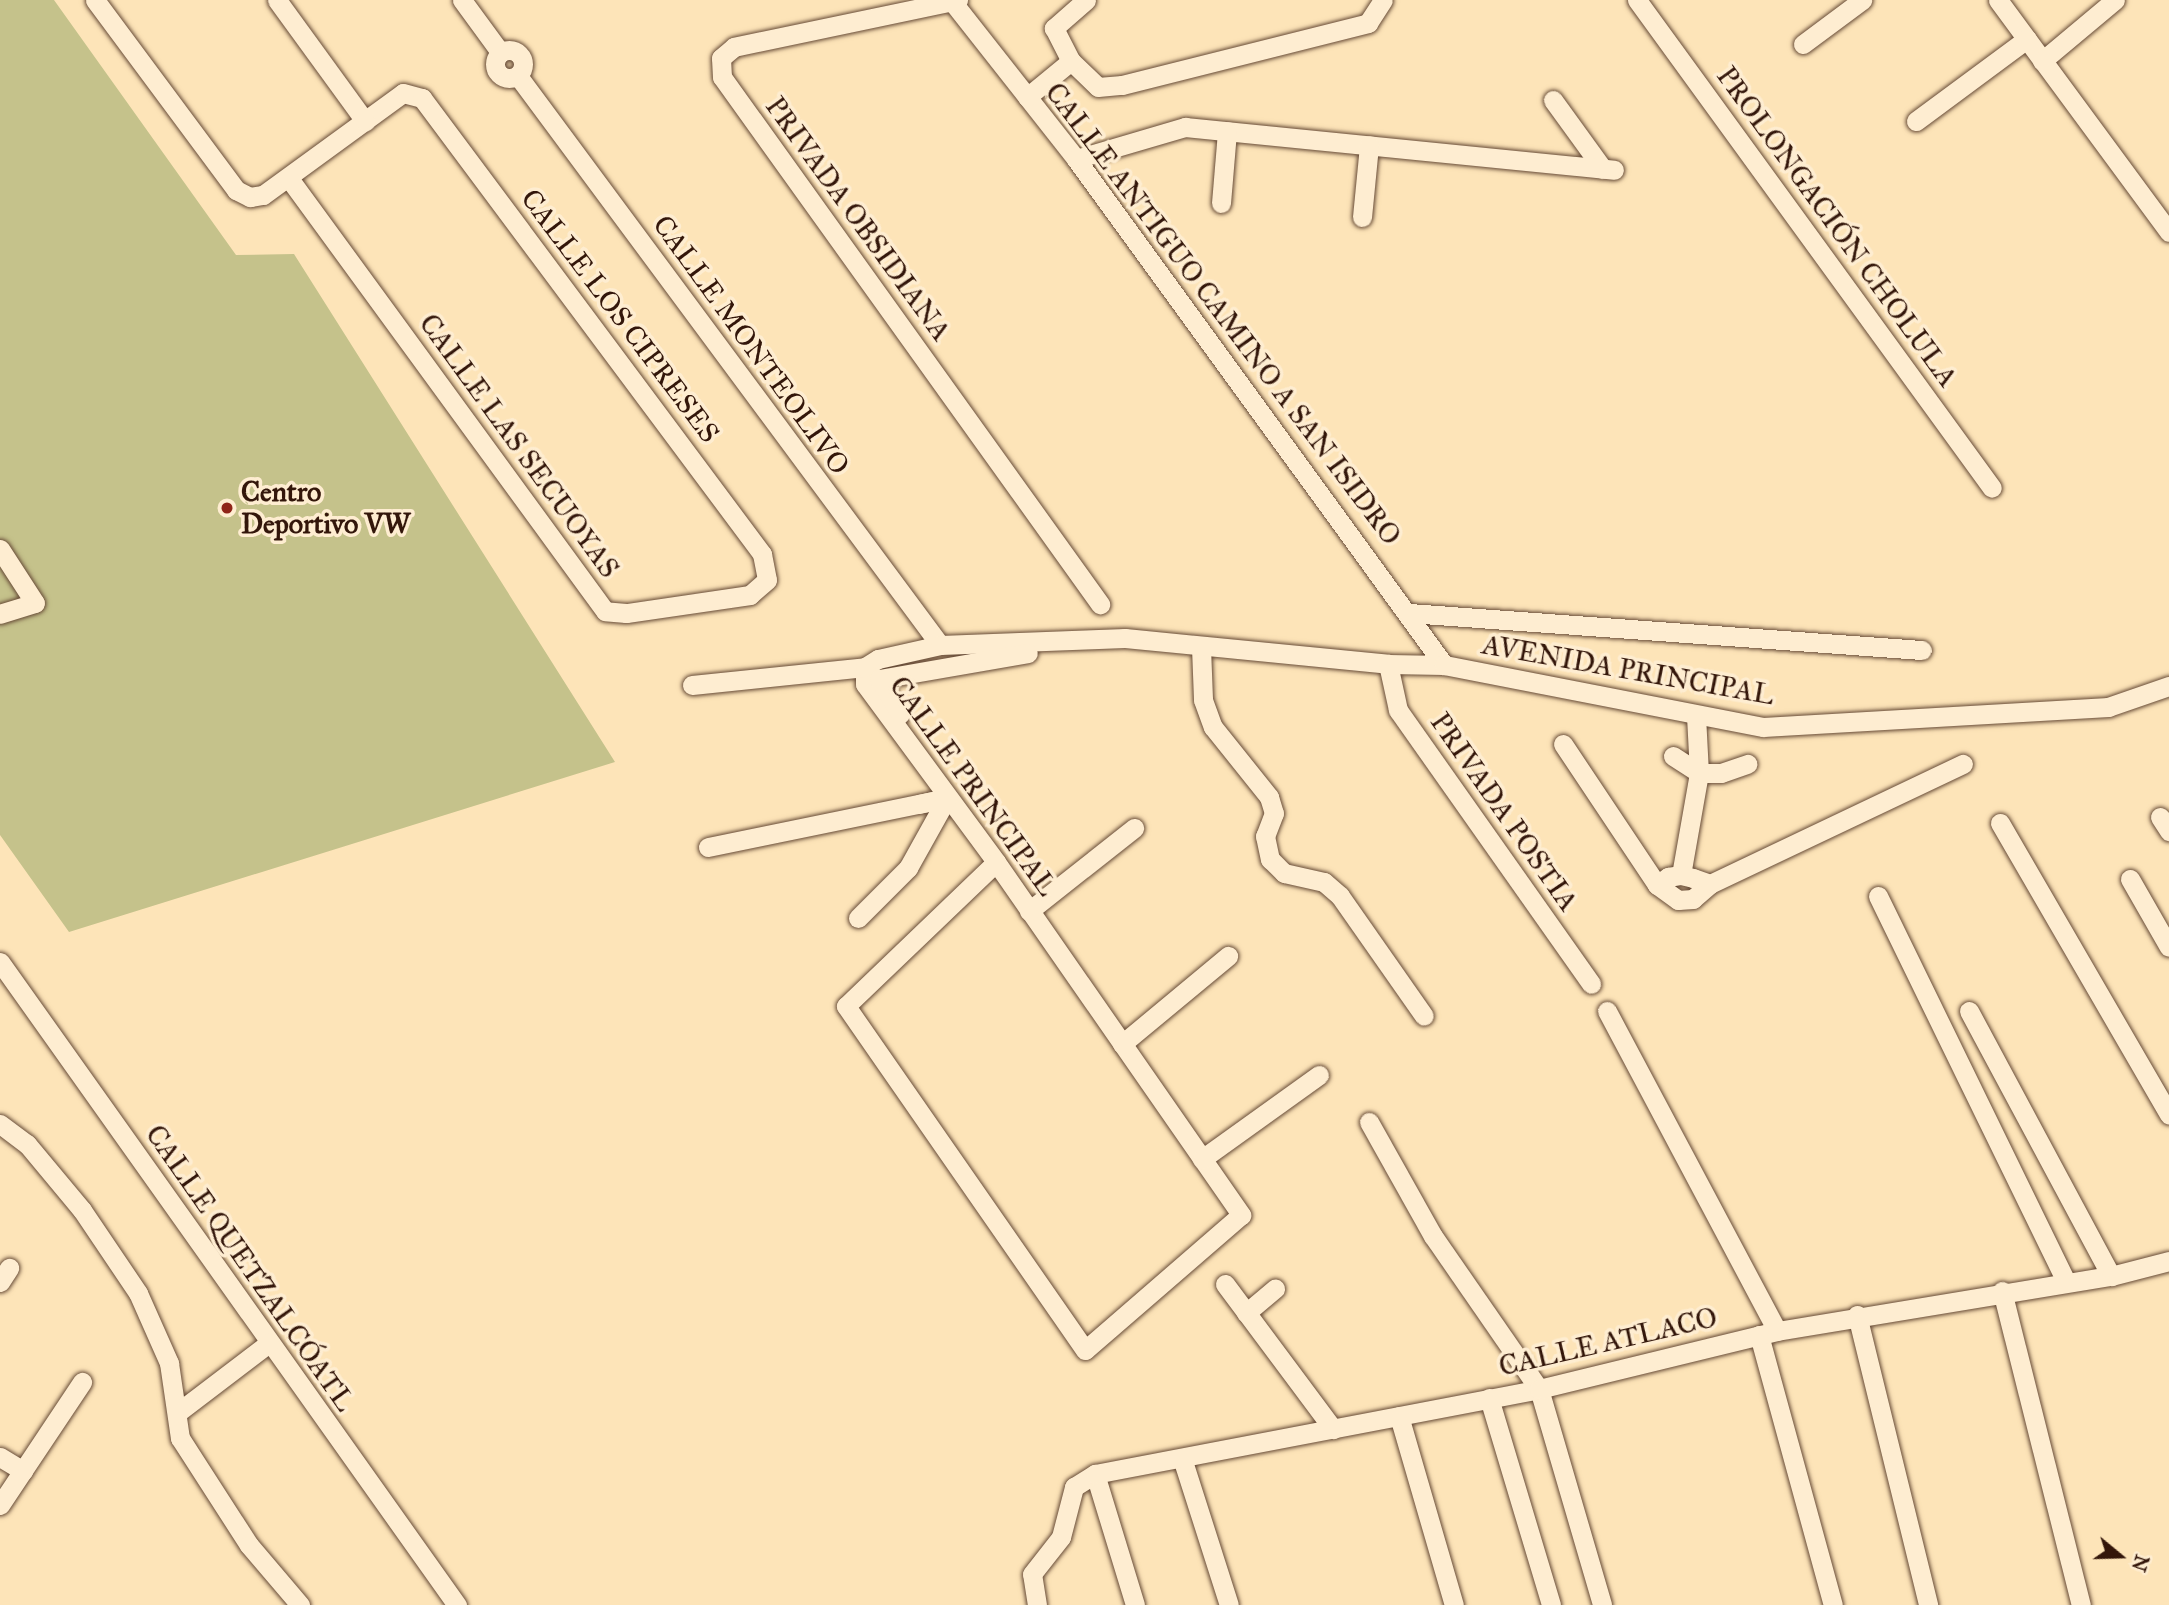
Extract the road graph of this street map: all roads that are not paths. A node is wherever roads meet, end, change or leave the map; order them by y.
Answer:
1 (95, 0) edge
2 (276, 0) edge
3 (462, 0) edge
4 (1086, 0) edge
5 (1382, 0) edge
6 (1637, 0) edge
7 (1862, 0) edge
8 (1998, 0) edge
9 (2115, 0) edge
10 (954, 1) edge
11 (2027, 39) junction
12 (1803, 44) dead end
13 (1071, 61) junction
14 (2042, 61) junction
15 (1027, 97) junction
16 (1553, 100) dead end
17 (365, 121) junction
18 (1916, 121) dead end
19 (1227, 131) junction
20 (1369, 145) junction
21 (1076, 159) junction
22 (288, 177) junction
23 (1222, 203) dead end
24 (1362, 216) dead end
25 (2169, 232) edge
26 (1992, 488) dead end
27 (0, 550) edge
28 (767, 580) joint
29 (1100, 604) dead end
30 (1409, 613) junction
31 (0, 614) edge
32 (940, 645) junction
33 (1201, 647) junction
34 (1922, 650) dead end
35 (1028, 653) dead end
36 (1388, 664) junction
37 (1444, 666) junction
38 (864, 667) junction
39 (692, 685) dead end
40 (2169, 686) edge
41 (1696, 715) junction
42 (1563, 744) dead end
43 (1673, 756) dead end
44 (1697, 764) junction
45 (1747, 764) dead end
46 (1963, 764) dead end
47 (947, 799) junction
48 (919, 804) dead end
49 (2000, 823) dead end
50 (1134, 828) dead end
51 (708, 847) dead end
52 (996, 862) junction
53 (1681, 875) junction
54 (2130, 880) dead end
55 (1710, 884) junction
56 (1657, 886) junction
57 (1878, 896) dead end
58 (1032, 908) junction
59 (858, 918) dead end
60 (2169, 947) edge
61 (1228, 956) dead end
62 (0, 962) edge
63 (1591, 984) dead end
64 (1607, 1011) dead end
65 (1969, 1011) dead end
66 (1424, 1016) dead end
67 (1122, 1044) junction
68 (1319, 1075) dead end
69 (2169, 1114) edge
70 (1369, 1122) dead end
71 (0, 1124) edge
72 (1202, 1159) junction
73 (2166, 1265) edge
74 (2111, 1276) junction
75 (2066, 1282) junction
76 (1225, 1284) dead end
77 (1275, 1289) dead end
78 (2002, 1291) junction
79 (1246, 1313) junction
80 (1857, 1315) junction
81 (1768, 1333) junction
82 (269, 1343) junction
83 (82, 1382) dead end
84 (1539, 1388) junction
85 (1489, 1398) junction
86 (177, 1413) junction
87 (1399, 1416) junction
88 (1333, 1429) junction
89 (0, 1457) edge
90 (1182, 1458) junction
91 (23, 1471) junction
92 (1095, 1474) junction
93 (0, 1505) edge
94 (300, 1605) edge
95 (457, 1605) edge
96 (1037, 1605) edge
97 (1135, 1605) edge
98 (1229, 1605) edge
99 (1454, 1605) edge
100 (1551, 1605) edge
101 (1602, 1605) edge
102 (1833, 1605) edge
103 (1928, 1605) edge
104 (2081, 1605) edge

1 - 22 street
2 - 17 street
3 - 32 street, CALLE MONTEOLIVO
4 - 13 street
5 - 13 street
6 - 26 street, PROLONGACIÓN CHOLULA
7 - 12 street
8 - 11 street
9 - 14 street
10 - 15 street, CALLE ANTIGUO CAMINO A SAN ISIDRO
10 - 29 street, PRIVADA OBSIDIANA
11 - 14 street
11 - 18 street
13 - 15 street
14 - 25 street
15 - 21 street, CALLE ANTIGUO CAMINO A SAN ISIDRO
16 - 20 street
17 - 22 street
17 - 28 street, CALLE LOS CIPRESES
19 - 20 street
19 - 21 street
19 - 23 street
20 - 24 street
21 - 30 street, CALLE ANTIGUO CAMINO A SAN ISIDRO
22 - 28 street, CALLE LAS SECUOYAS
27 - 31 street
30 - 34 street
30 - 37 street, CALLE ANTIGUO CAMINO A SAN ISIDRO
32 - 33 street, CALLE PRINCIPAL
32 - 38 street, CALLE PRINCIPAL
33 - 36 street, AVENIDA PRINCIPAL
33 - 66 street
35 - 58 street
36 - 37 street, AVENIDA PRINCIPAL
36 - 63 street, PRIVADA POSTIA
37 - 41 street, AVENIDA PRINCIPAL
38 - 39 street
38 - 47 street, CALLE PRINCIPAL
40 - 41 street, AVENIDA PRINCIPAL
41 - 44 street
42 - 56 street
43 - 44 street
44 - 45 street
44 - 53 street
46 - 55 street
47 - 48 street
47 - 51 street
47 - 52 street, CALLE PRINCIPAL
47 - 59 street
49 - 69 street
50 - 58 street
52 - 58 street, CALLE PRINCIPAL
52 - 72 street, CALLE PRINCIPAL
53 - 55 street
53 - 56 street
54 - 60 street
55 - 56 street
57 - 75 street
58 - 67 street, CALLE PRINCIPAL
61 - 67 street
62 - 82 street, CALLE QUETZALCÓATL
64 - 81 street
65 - 74 street
67 - 72 street, CALLE PRINCIPAL
68 - 72 street
70 - 84 street
71 - 86 street
73 - 74 street, CALLE ATLACO
74 - 75 street, CALLE ATLACO
75 - 78 street, CALLE ATLACO
76 - 79 street
77 - 79 street
78 - 80 street, CALLE ATLACO
78 - 104 street
79 - 88 street
80 - 81 street, CALLE ATLACO
80 - 103 street
81 - 84 street, CALLE ATLACO
81 - 102 street
82 - 86 street
82 - 95 street, CALLE QUETZALCÓATL
83 - 91 street
84 - 85 street, CALLE ATLACO
84 - 101 street
85 - 87 street, CALLE ATLACO
85 - 100 street
86 - 94 street
87 - 88 street, CALLE ATLACO
87 - 99 street
88 - 90 street, CALLE ATLACO
89 - 91 street
90 - 92 street, CALLE ATLACO
90 - 98 street
91 - 93 street
92 - 96 street, CALLE ATLACO
92 - 97 street

